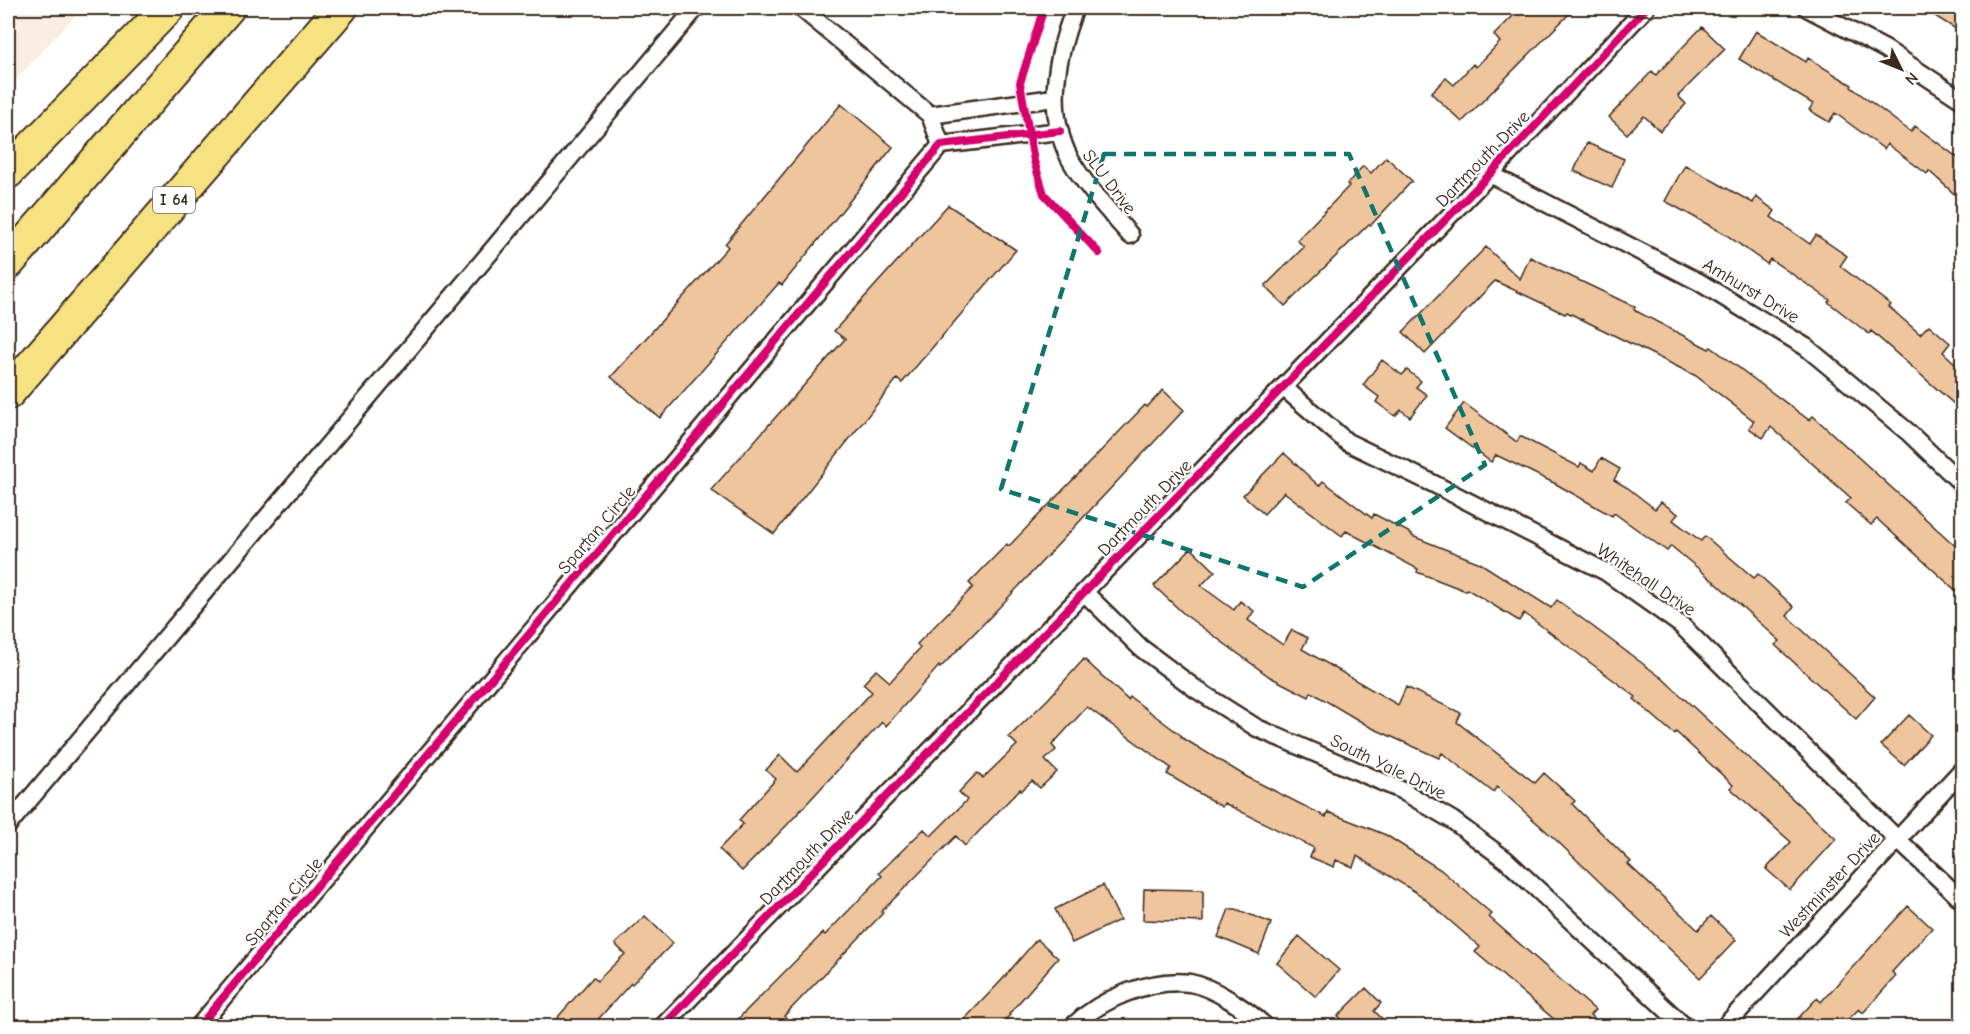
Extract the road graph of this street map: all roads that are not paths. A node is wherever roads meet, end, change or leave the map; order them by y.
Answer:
1 (168, 8) edge
2 (228, 8) edge
3 (341, 8) edge
4 (696, 8) edge
5 (801, 8) edge
6 (1075, 8) edge
7 (1646, 8) edge
8 (1807, 8) edge
9 (1054, 98) junction
10 (1962, 100) edge
11 (930, 115) junction
12 (1060, 131) junction
13 (941, 145) junction
14 (8, 172) edge
15 (1490, 174) junction
16 (1130, 235) dead end
17 (8, 262) edge
18 (1283, 387) junction
19 (8, 393) edge
20 (1962, 484) edge
21 (1085, 592) junction
22 (1962, 770) edge
23 (8, 825) edge
24 (1898, 840) junction
25 (1962, 900) edge
26 (199, 1026) edge
27 (663, 1026) edge
28 (1073, 1026) edge
29 (1265, 1026) edge
30 (1684, 1026) edge
31 (1725, 1026) edge

1 - 14 highway
2 - 17 highway
3 - 19 highway, I 64
4 - 23 street
5 - 11 street
6 - 9 street, SLU Drive
7 - 15 street, Dartmouth Drive
8 - 10 street
9 - 11 street
9 - 12 street, SLU Drive
11 - 13 street
12 - 13 street
12 - 16 street, SLU Drive
13 - 26 street, Spartan Circle
15 - 18 street, Dartmouth Drive
15 - 20 street, Amhurst Drive
18 - 21 street, Dartmouth Drive
18 - 24 street, Whitehall Drive
21 - 27 street, Dartmouth Drive
21 - 30 street, South Yale Drive
22 - 24 street, Westminster Drive
24 - 25 street, Whitehall Drive
24 - 31 street, Westminster Drive
28 - 29 street

